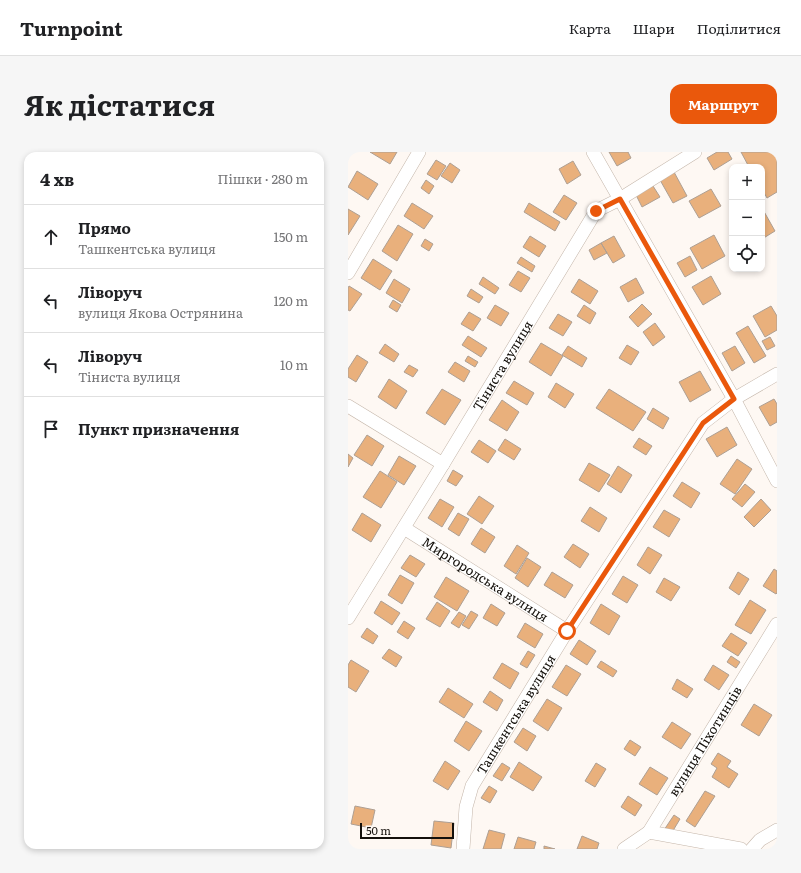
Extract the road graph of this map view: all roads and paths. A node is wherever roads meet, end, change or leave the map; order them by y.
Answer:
1 (419, 152) edge
2 (593, 152) edge
3 (695, 152) edge
4 (620, 199) junction
5 (348, 273) edge
6 (777, 374) edge
7 (734, 399) junction
8 (348, 406) edge
9 (443, 464) junction
10 (777, 481) edge
11 (404, 528) junction
12 (348, 618) edge
13 (777, 624) edge
14 (567, 631) junction
15 (777, 830) edge
16 (649, 832) junction
17 (463, 849) edge
18 (624, 849) edge
19 (741, 849) edge
20 (752, 849) edge

1 - 5 street
2 - 4 street
3 - 4 street, Тіниста вулиця
4 - 7 street
4 - 9 street, Тіниста вулиця
6 - 7 street, Ташкентська вулиця
7 - 10 street
7 - 14 street, Ташкентська вулиця
8 - 9 street
9 - 11 street, Тіниста вулиця
11 - 12 street, Тіниста вулиця
11 - 14 street, Миргородська вулиця
13 - 16 street, вулиця Піхотинців
14 - 17 street, Ташкентська вулиця
15 - 20 street
16 - 18 street, вулиця Піхотинців
16 - 19 street

